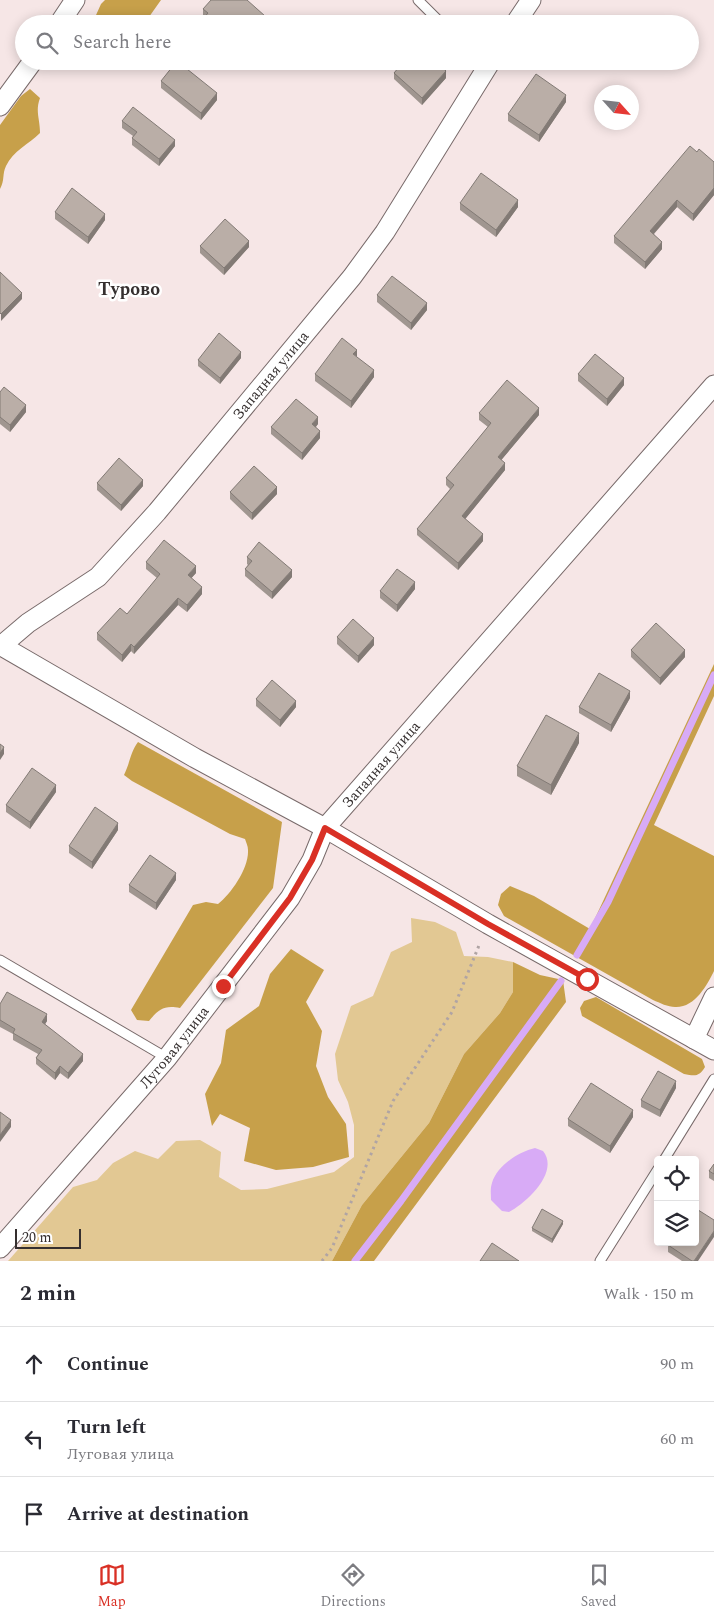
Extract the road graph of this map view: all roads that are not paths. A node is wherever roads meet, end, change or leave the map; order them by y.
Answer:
1 (76, 0) edge
2 (418, 0) edge
3 (530, 0) edge
4 (65, 15) edge
5 (433, 15) edge
6 (521, 15) edge
7 (26, 70) edge
8 (482, 70) edge
9 (0, 106) edge
10 (714, 385) edge
11 (1, 646) edge
12 (325, 828) junction
13 (0, 960) edge
14 (714, 997) edge
15 (694, 1039) junction
16 (714, 1050) edge
17 (167, 1058) junction
18 (714, 1079) edge
19 (666, 1156) edge
20 (654, 1175) edge
21 (0, 1248) edge
22 (600, 1261) edge

1 - 4 street
2 - 5 lane
3 - 6 street
7 - 9 street
8 - 11 street, Западная улица
10 - 12 street, Западная улица
11 - 12 street
12 - 15 street
12 - 17 street, Луговая улица
13 - 17 lane
14 - 15 street
15 - 16 street
17 - 21 street, Луговая улица
18 - 19 lane
20 - 22 lane

